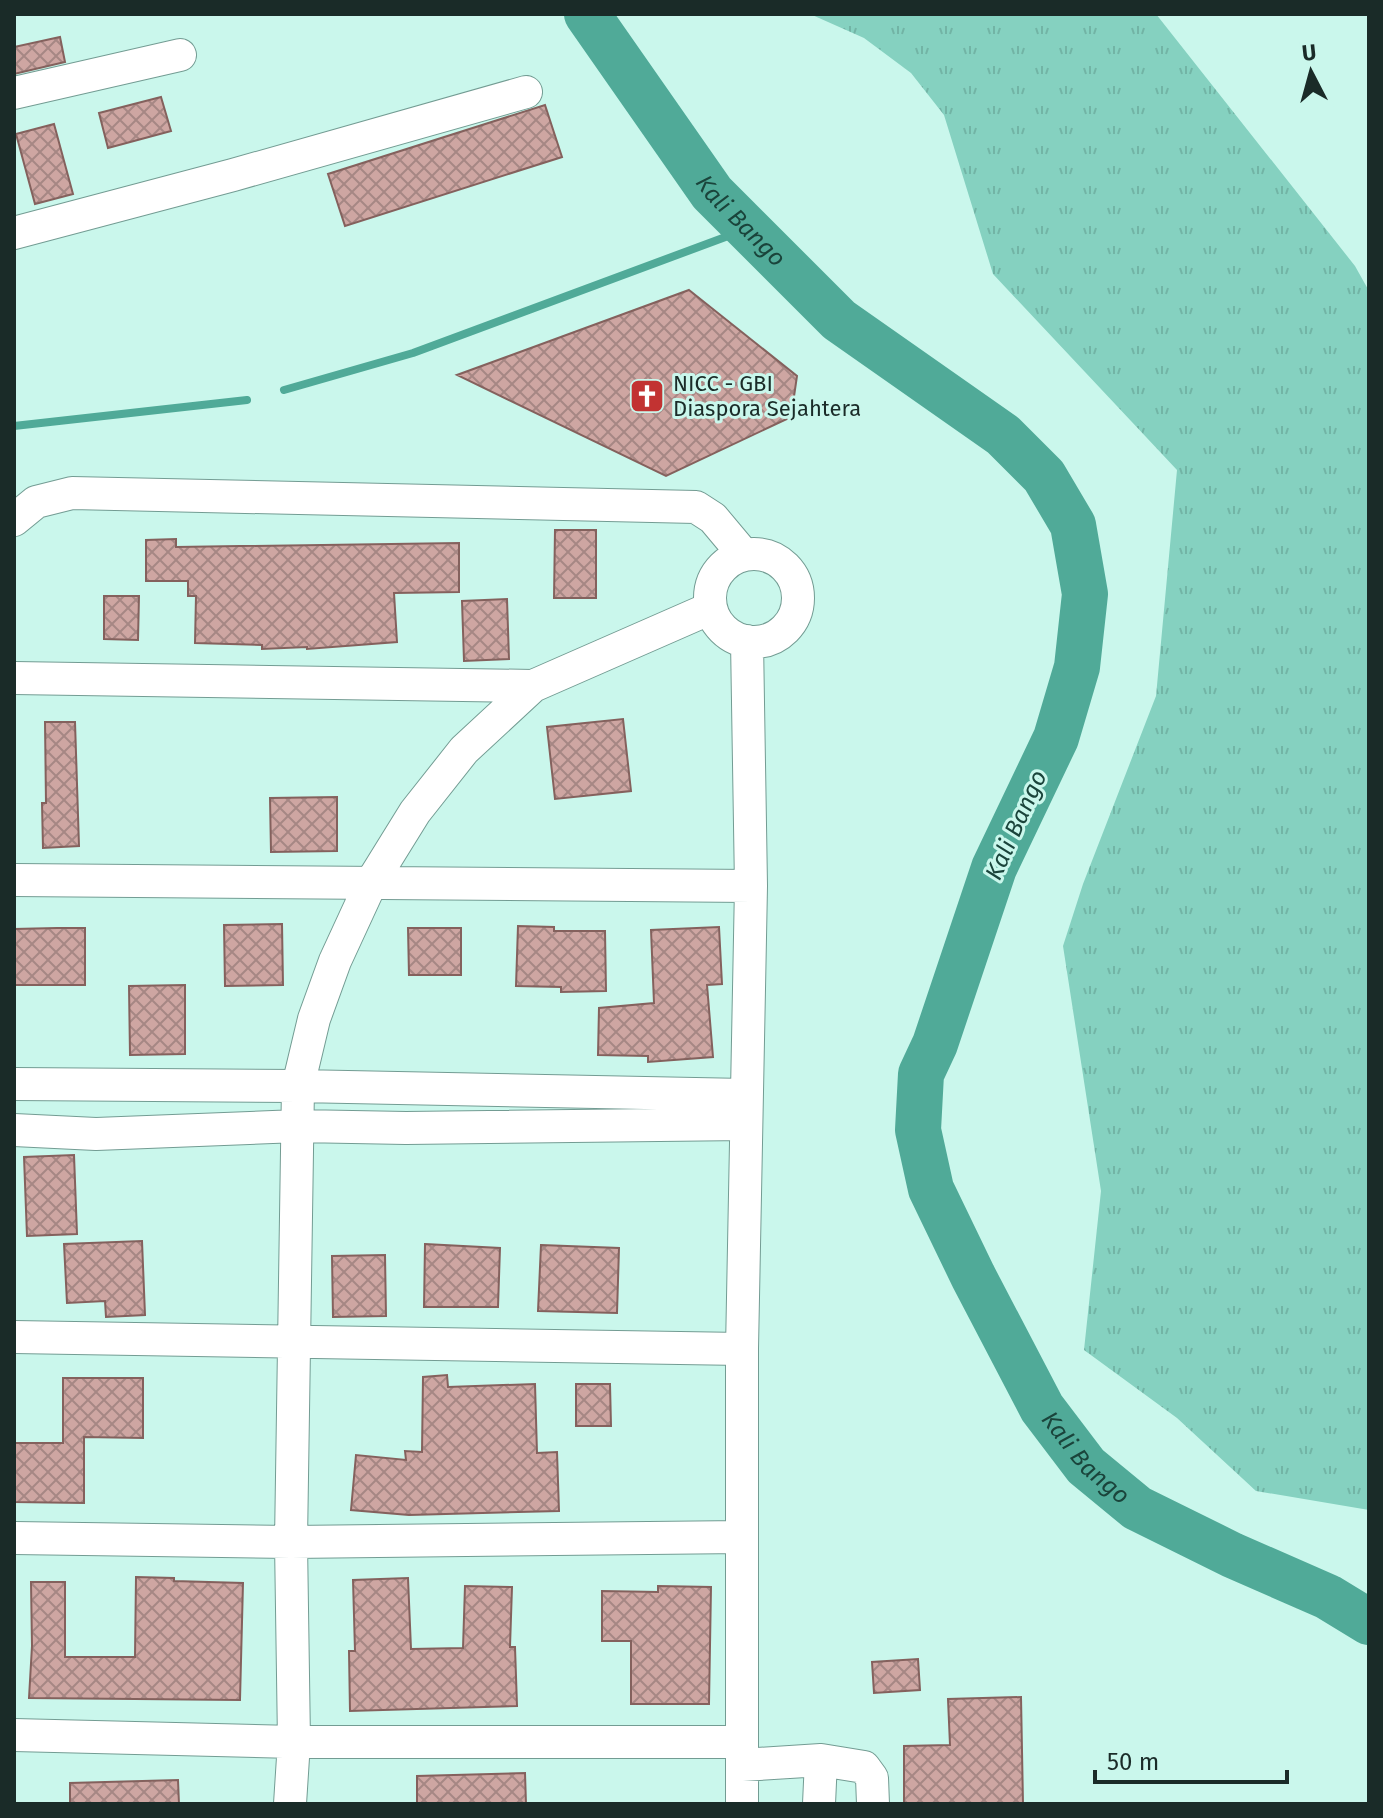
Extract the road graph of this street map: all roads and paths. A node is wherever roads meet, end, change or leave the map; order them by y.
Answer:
1 (180, 55) dead end
2 (526, 92) dead end
3 (14, 93) edge
4 (14, 233) edge
5 (14, 520) edge
6 (744, 555) junction
7 (711, 608) junction
8 (747, 641) junction
9 (14, 678) edge
10 (533, 686) junction
11 (14, 880) edge
12 (371, 883) junction
13 (751, 886) junction
14 (14, 1084) edge
15 (298, 1086) junction
16 (745, 1110) junction
17 (298, 1126) junction
18 (14, 1130) edge
19 (14, 1337) edge
20 (293, 1340) junction
21 (742, 1349) junction
22 (742, 1537) junction
23 (14, 1538) edge
24 (291, 1542) junction
25 (14, 1735) edge
26 (294, 1742) junction
27 (742, 1753) junction
28 (821, 1760) junction
29 (290, 1804) edge
30 (742, 1804) edge
31 (819, 1804) edge
32 (873, 1804) edge

1 - 3 street
2 - 4 street
5 - 6 street
6 - 7 street
6 - 8 street
7 - 8 street
7 - 10 street
8 - 13 street
9 - 10 street
10 - 12 street
11 - 12 street
12 - 13 street
12 - 15 street
13 - 16 street
14 - 15 street
15 - 16 street
15 - 17 street
16 - 17 street
16 - 21 street
17 - 18 street
17 - 20 street
19 - 20 street
20 - 21 street
20 - 24 street
21 - 22 street
22 - 24 street
22 - 27 street
23 - 24 street
24 - 26 street
25 - 26 street
26 - 27 street
26 - 29 street
27 - 28 street
27 - 30 street
28 - 31 street
28 - 32 street

